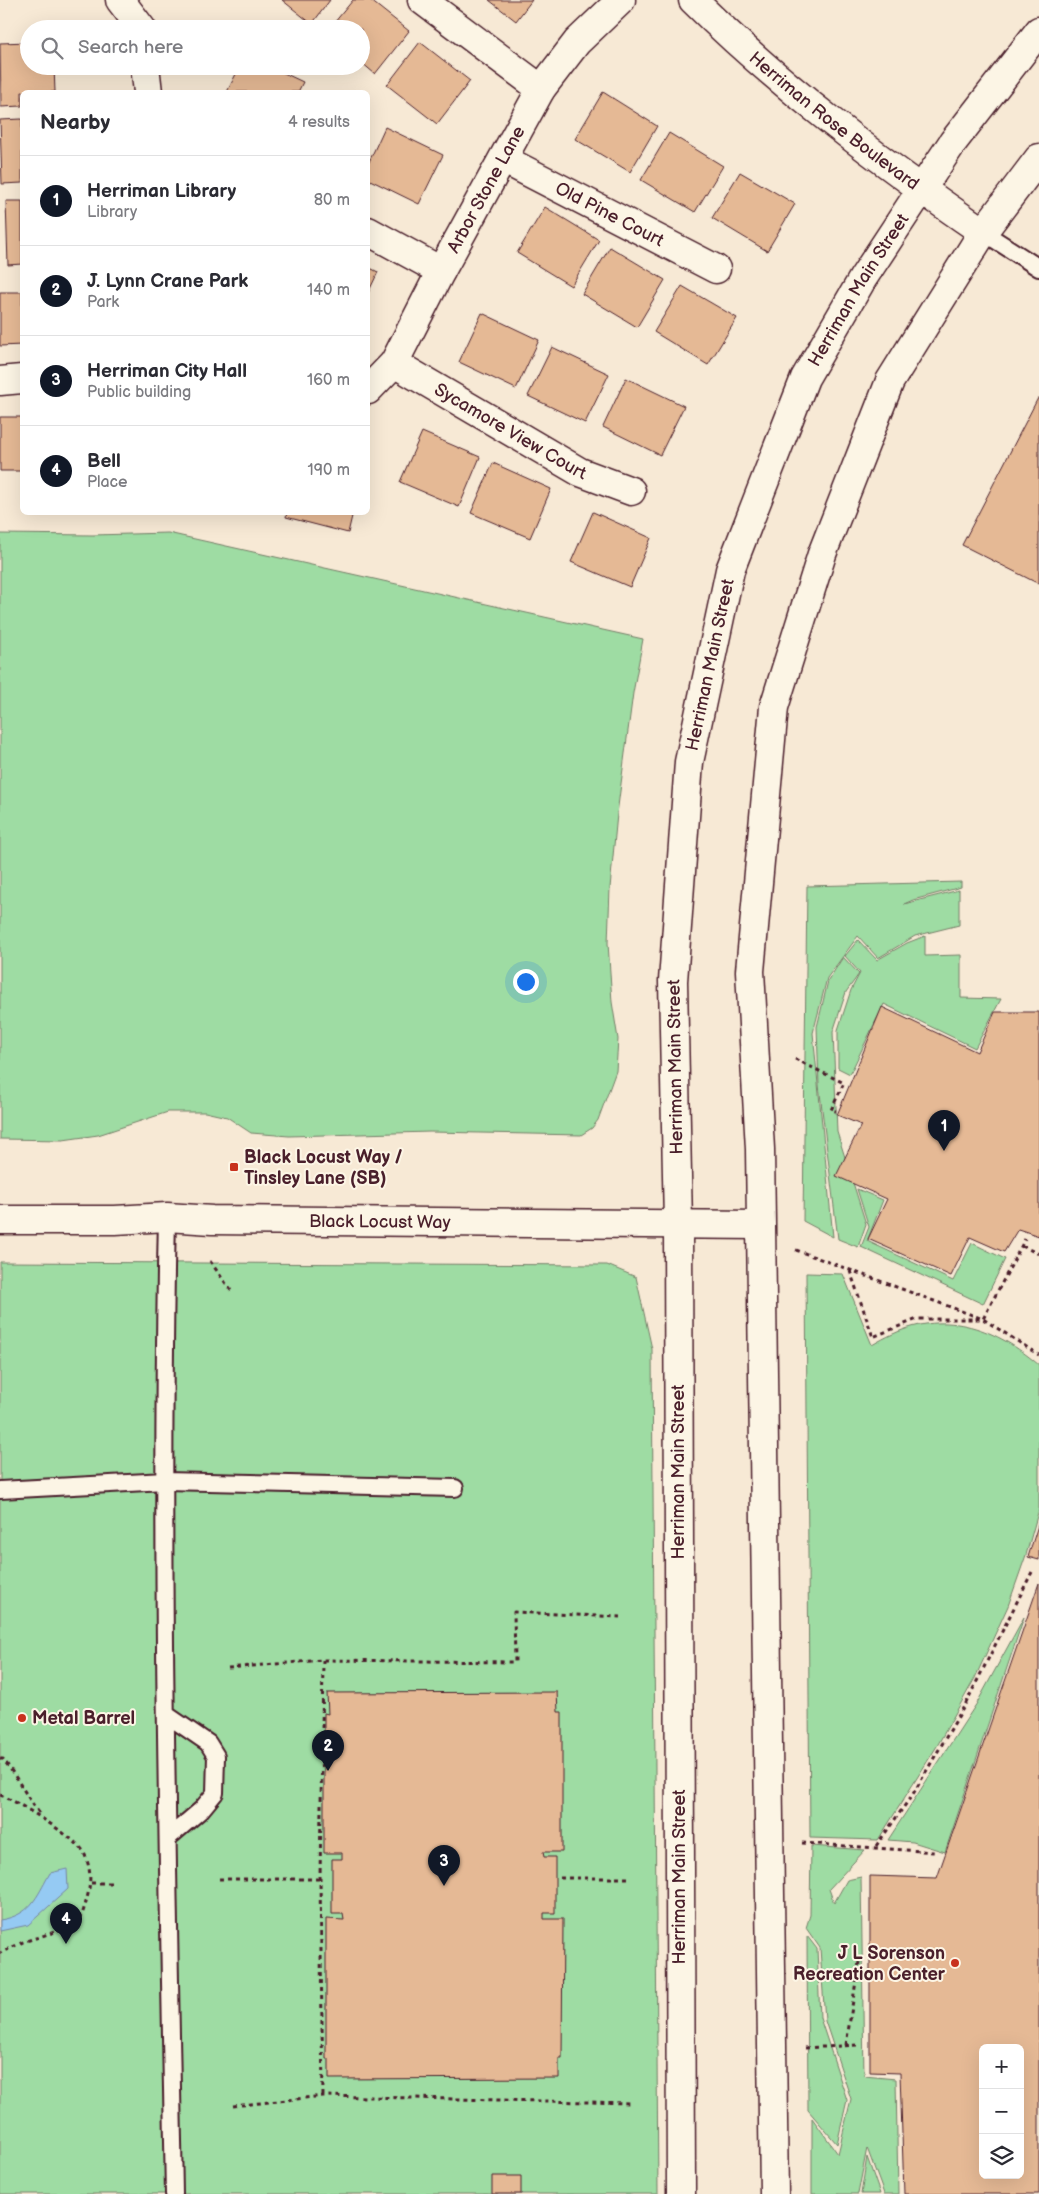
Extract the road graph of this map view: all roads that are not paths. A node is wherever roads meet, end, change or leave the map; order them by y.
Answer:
1 (120, 0) edge
2 (422, 0) edge
3 (621, 0) edge
4 (693, 0) edge
5 (135, 20) edge
6 (1039, 31) edge
7 (146, 75) edge
8 (541, 89) junction
9 (148, 90) edge
10 (1039, 158) edge
11 (503, 159) junction
12 (921, 190) junction
13 (370, 232) edge
14 (983, 232) junction
15 (1039, 268) edge
16 (716, 269) dead end
17 (441, 271) junction
18 (394, 363) junction
19 (0, 380) edge
20 (20, 380) edge
21 (370, 388) edge
22 (631, 490) dead end
23 (166, 1217) junction
24 (0, 1220) edge
25 (678, 1224) junction
26 (760, 1225) junction
27 (165, 1482) junction
28 (455, 1488) dead end
29 (0, 1490) edge
30 (167, 1715) junction
31 (168, 1838) junction
32 (174, 2194) edge
33 (681, 2194) edge
34 (774, 2194) edge

1 - 5 main road
2 - 8 main road
3 - 8 main road, Arbor Stone Lane
4 - 12 main road, Herriman Rose Boulevard
6 - 12 main road, Herriman Main Street
7 - 9 main road
8 - 11 main road, Arbor Stone Lane
10 - 14 main road
11 - 16 main road, Old Pine Court
11 - 17 main road, Arbor Stone Lane
12 - 14 main road, Herriman Rose Boulevard
12 - 25 main road, Herriman Main Street
13 - 17 main road
14 - 15 lane
14 - 26 main road
17 - 18 main road, Arbor Stone Lane
18 - 21 main road, Arbor Stone Lane
18 - 22 main road, Sycamore View Court
19 - 20 main road
23 - 24 main road, Black Locust Way
23 - 25 main road, Black Locust Way
23 - 27 lane
25 - 26 main road, Black Locust Way
25 - 33 main road, Herriman Main Street
26 - 34 main road
27 - 28 lane
27 - 29 lane
27 - 30 lane
30 - 31 lane
30 - 31 lane
31 - 32 lane

